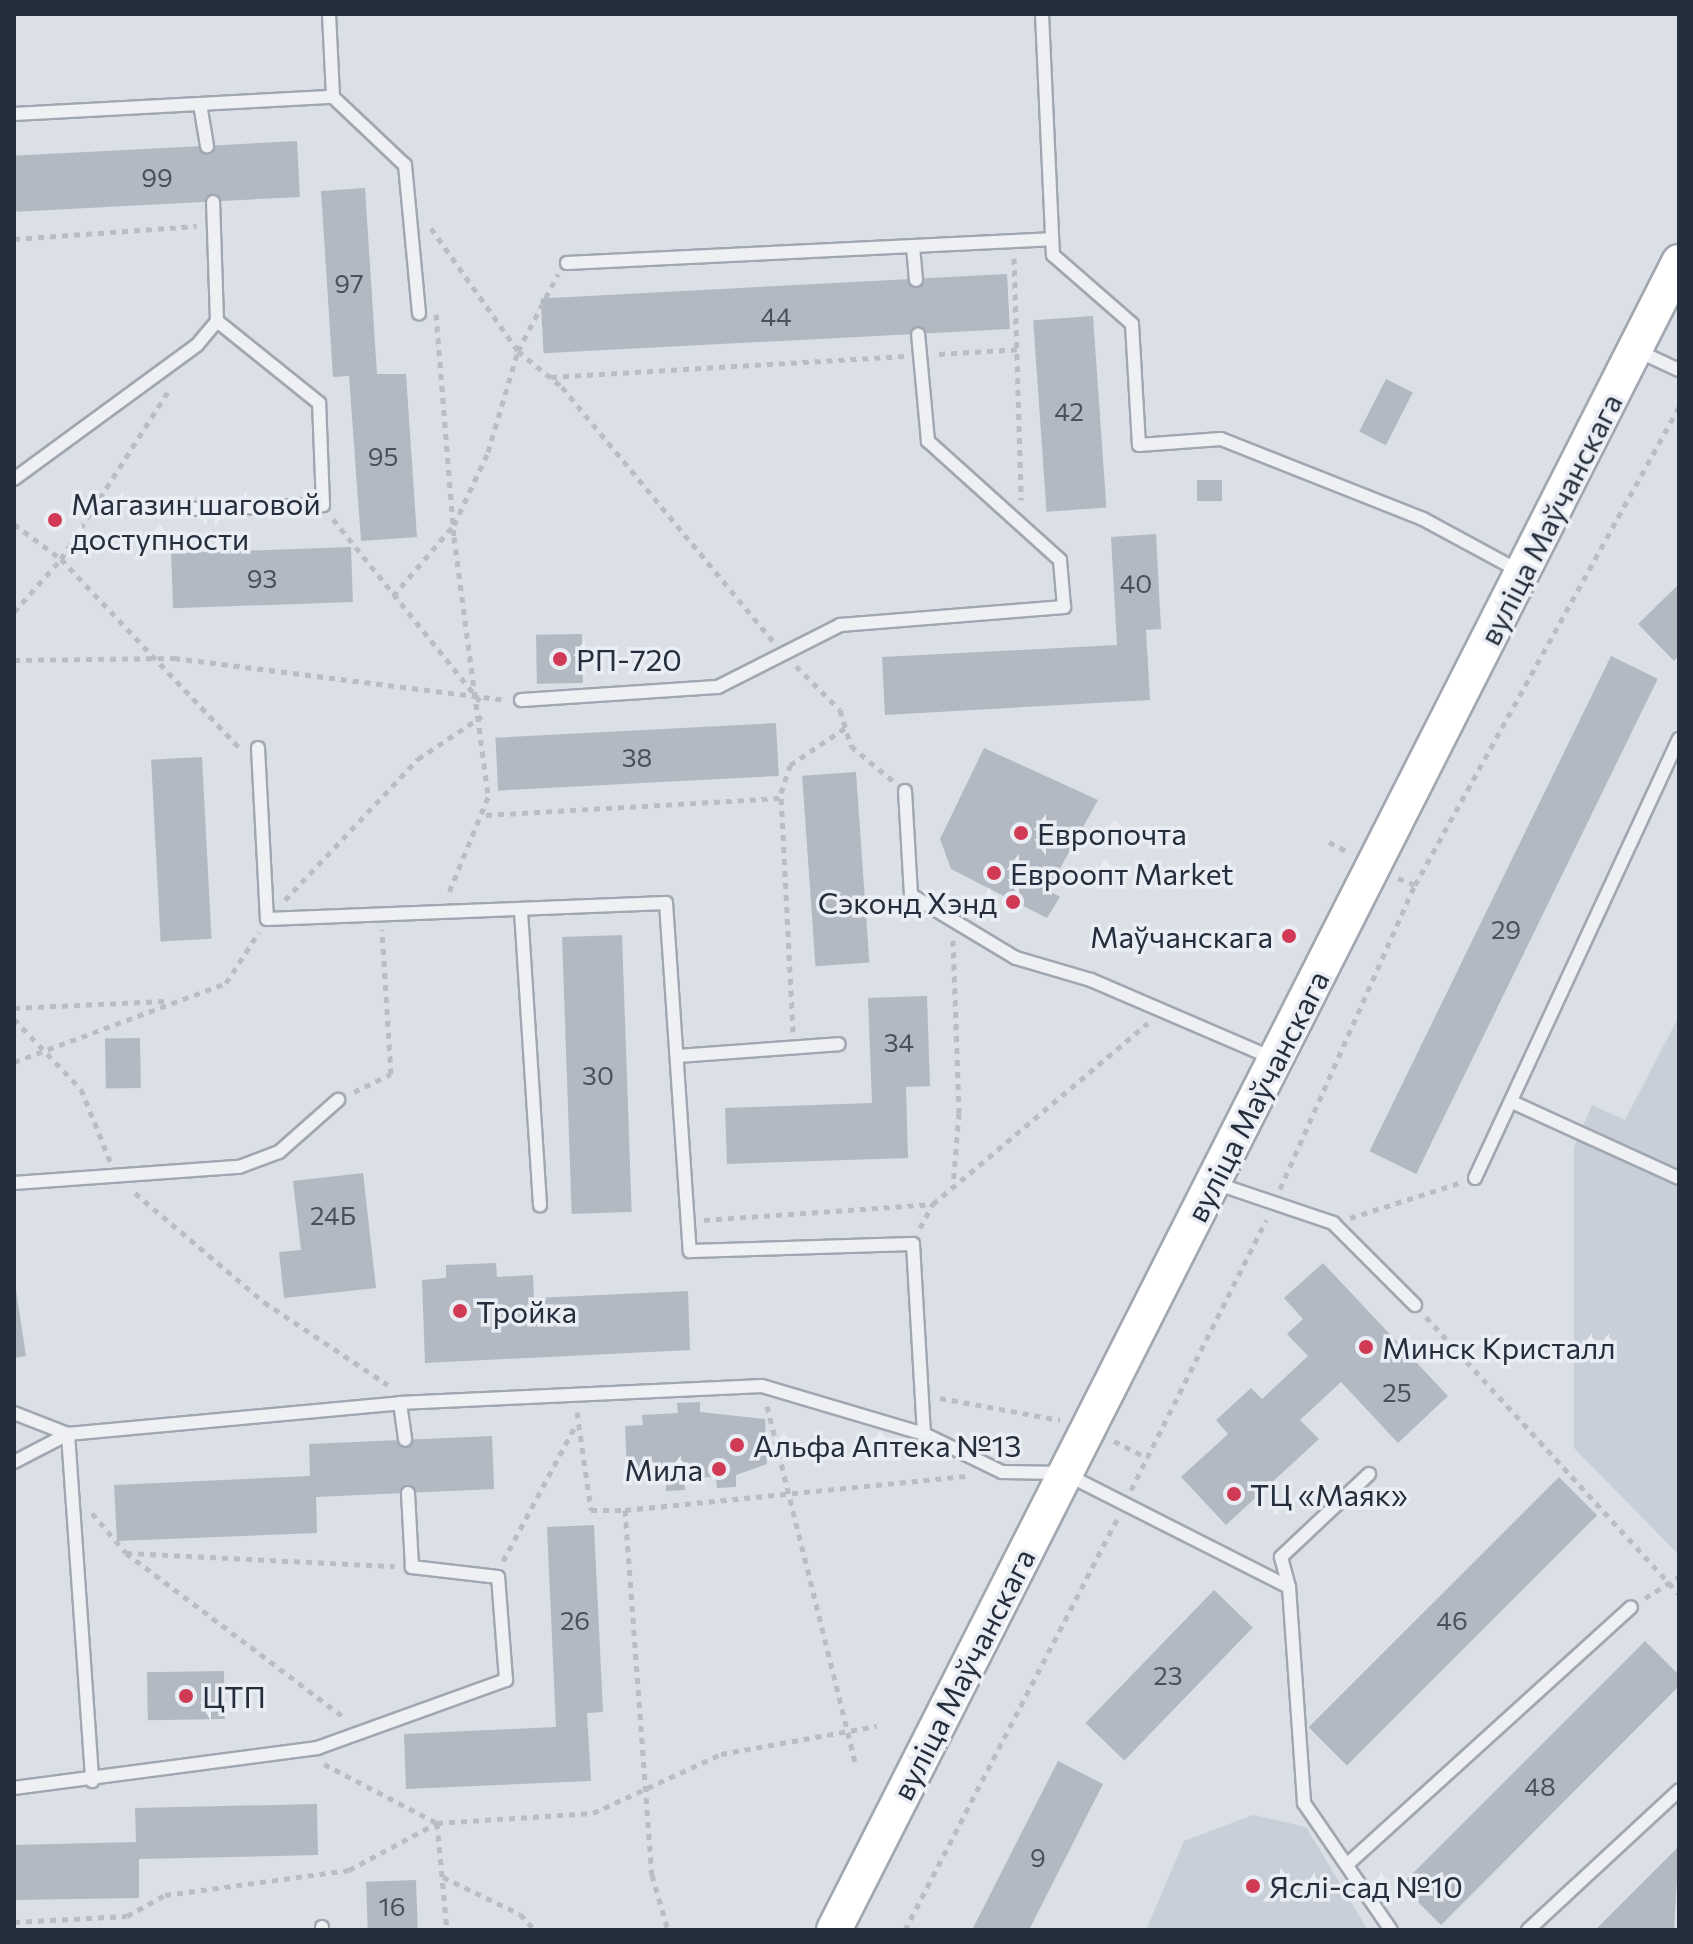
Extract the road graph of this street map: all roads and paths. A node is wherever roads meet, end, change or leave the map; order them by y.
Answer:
1 (329, 14) edge
2 (1042, 14) edge
3 (333, 97) junction
4 (200, 104) junction
5 (14, 114) edge
6 (207, 146) dead end
7 (412, 201) junction
8 (213, 202) dead end
9 (214, 225) junction
10 (14, 239) edge
11 (1050, 239) junction
12 (1013, 241) junction
13 (913, 246) junction
14 (1679, 262) edge
15 (567, 263) joint
16 (916, 280) dead end
17 (418, 296) junction
18 (419, 313) dead end
19 (217, 321) junction
20 (918, 334) dead end
21 (1020, 349) junction
22 (1636, 350) junction
23 (518, 351) junction
24 (920, 355) junction
25 (1679, 370) edge
26 (550, 377) junction
27 (172, 385) dead end
28 (1679, 407) edge
29 (14, 479) edge
30 (323, 505) junction
31 (184, 509) dead end
32 (14, 524) edge
33 (454, 525) junction
34 (1022, 525) junction
35 (61, 559) junction
36 (1522, 573) junction
37 (393, 596) junction
38 (14, 612) edge
39 (782, 651) junction
40 (160, 658) junction
41 (14, 660) edge
42 (521, 700) joint
43 (481, 702) junction
44 (845, 728) junction
45 (1679, 739) edge
46 (258, 748) joint
47 (905, 791) joint
48 (781, 798) junction
49 (486, 815) junction
50 (521, 911) junction
51 (439, 914) junction
52 (381, 916) junction
53 (952, 920) junction
54 (170, 1001) dead end
55 (14, 1008) edge
56 (1163, 1011) junction
57 (14, 1019) edge
58 (839, 1044) dead end
59 (794, 1048) junction
60 (677, 1056) junction
61 (1277, 1060) junction
62 (338, 1100) joint
63 (1512, 1102) junction
64 (117, 1178) junction
65 (1475, 1178) joint
66 (1679, 1178) edge
67 (1212, 1181) junction
68 (14, 1183) edge
69 (953, 1187) junction
70 (933, 1204) junction
71 (540, 1205) dead end
72 (1273, 1205) junction
73 (688, 1221) junction
74 (1333, 1223) junction
75 (913, 1244) junction
76 (1415, 1305) joint
77 (762, 1386) junction
78 (576, 1395) junction
79 (921, 1395) junction
80 (400, 1403) junction
81 (416, 1403) junction
82 (14, 1413) edge
83 (1042, 1414) dead end
84 (577, 1423) junction
85 (68, 1434) junction
86 (924, 1434) junction
87 (405, 1440) dead end
88 (14, 1462) edge
89 (1002, 1472) junction
90 (1064, 1473) junction
91 (1369, 1474) dead end
92 (72, 1489) junction
93 (408, 1493) dead end
94 (787, 1494) junction
95 (1124, 1505) junction
96 (625, 1510) junction
97 (126, 1553) junction
98 (412, 1567) junction
99 (498, 1577) junction
100 (1679, 1577) edge
101 (1668, 1582) junction
102 (1289, 1587) junction
103 (1679, 1594) edge
104 (1631, 1607) joint
105 (876, 1726) dead end
106 (363, 1731) junction
107 (846, 1731) junction
108 (298, 1750) junction
109 (856, 1766) dead end
110 (92, 1781) junction
111 (14, 1788) edge
112 (1679, 1790) edge
113 (646, 1793) junction
114 (437, 1823) junction
115 (1350, 1862) junction
116 (442, 1877) junction
117 (14, 1922) edge
118 (447, 1930) edge
119 (535, 1930) edge
120 (668, 1930) edge
121 (834, 1930) edge
122 (905, 1930) edge
123 (1391, 1930) edge
124 (1528, 1930) edge

1 - 3 lane
2 - 11 lane
3 - 4 lane
3 - 7 lane
4 - 5 lane
4 - 6 lane
7 - 17 lane
7 - 23 path
8 - 9 lane
9 - 10 path
9 - 19 lane
11 - 12 lane
11 - 36 lane
12 - 13 lane
12 - 21 path
13 - 15 lane
13 - 16 lane
14 - 22 main road, вуліца Маўчанскага
15 - 23 path
17 - 18 lane
17 - 33 path
19 - 29 lane
19 - 30 lane
20 - 24 lane
21 - 24 path
21 - 34 path
22 - 25 lane
22 - 36 main road, вуліца Маўчанскага
23 - 26 path
23 - 33 path
24 - 26 path
24 - 34 lane
26 - 39 path
27 - 35 path
28 - 72 path
30 - 31 lane
30 - 37 path
32 - 35 path
33 - 37 path
33 - 43 path
34 - 39 lane
35 - 38 path
35 - 40 path
36 - 61 main road, вуліца Маўчанскага
37 - 43 path
39 - 42 lane
39 - 44 path
40 - 41 path
40 - 43 path
40 - 46 path
42 - 43 path
43 - 49 path
44 - 47 path
44 - 48 path
45 - 63 lane
46 - 52 lane
47 - 53 lane
48 - 49 path
48 - 59 path
49 - 51 path
50 - 51 lane
50 - 60 lane
50 - 71 lane
51 - 52 lane
52 - 62 path
53 - 56 lane
53 - 69 path
54 - 55 path
56 - 61 lane
56 - 69 path
57 - 64 path
58 - 59 lane
59 - 60 lane
60 - 73 lane
61 - 67 main road, вуліца Маўчанскага
62 - 64 lane
63 - 65 lane
63 - 66 lane
64 - 68 lane
64 - 81 path
65 - 74 path
67 - 72 lane
67 - 90 main road, вуліца Маўчанскага
69 - 70 path
70 - 73 path
70 - 75 path
72 - 74 lane
72 - 95 path
73 - 75 lane
74 - 76 lane
75 - 79 lane
76 - 101 path
77 - 78 lane
77 - 86 lane
77 - 94 path
78 - 81 lane
78 - 84 path
79 - 83 path
79 - 86 lane
80 - 81 lane
80 - 85 lane
80 - 87 lane
82 - 85 lane
84 - 96 path
84 - 99 path
85 - 88 lane
85 - 92 lane
86 - 89 lane
89 - 90 lane
89 - 94 path
90 - 95 lane
90 - 121 main road, вуліца Маўчанскага
91 - 102 lane
92 - 97 path
92 - 110 lane
93 - 98 lane
94 - 96 path
94 - 107 path
95 - 102 lane
95 - 122 path
96 - 113 path
97 - 98 path
97 - 106 path
98 - 99 lane
99 - 106 lane
100 - 101 path
101 - 103 path
101 - 104 path
102 - 115 lane
104 - 115 lane
105 - 107 path
106 - 108 lane
107 - 109 path
107 - 113 path
108 - 110 lane
108 - 114 path
110 - 111 lane
112 - 124 lane
113 - 114 path
113 - 120 path
114 - 116 path
114 - 117 path
115 - 123 lane
116 - 118 path
116 - 119 path

